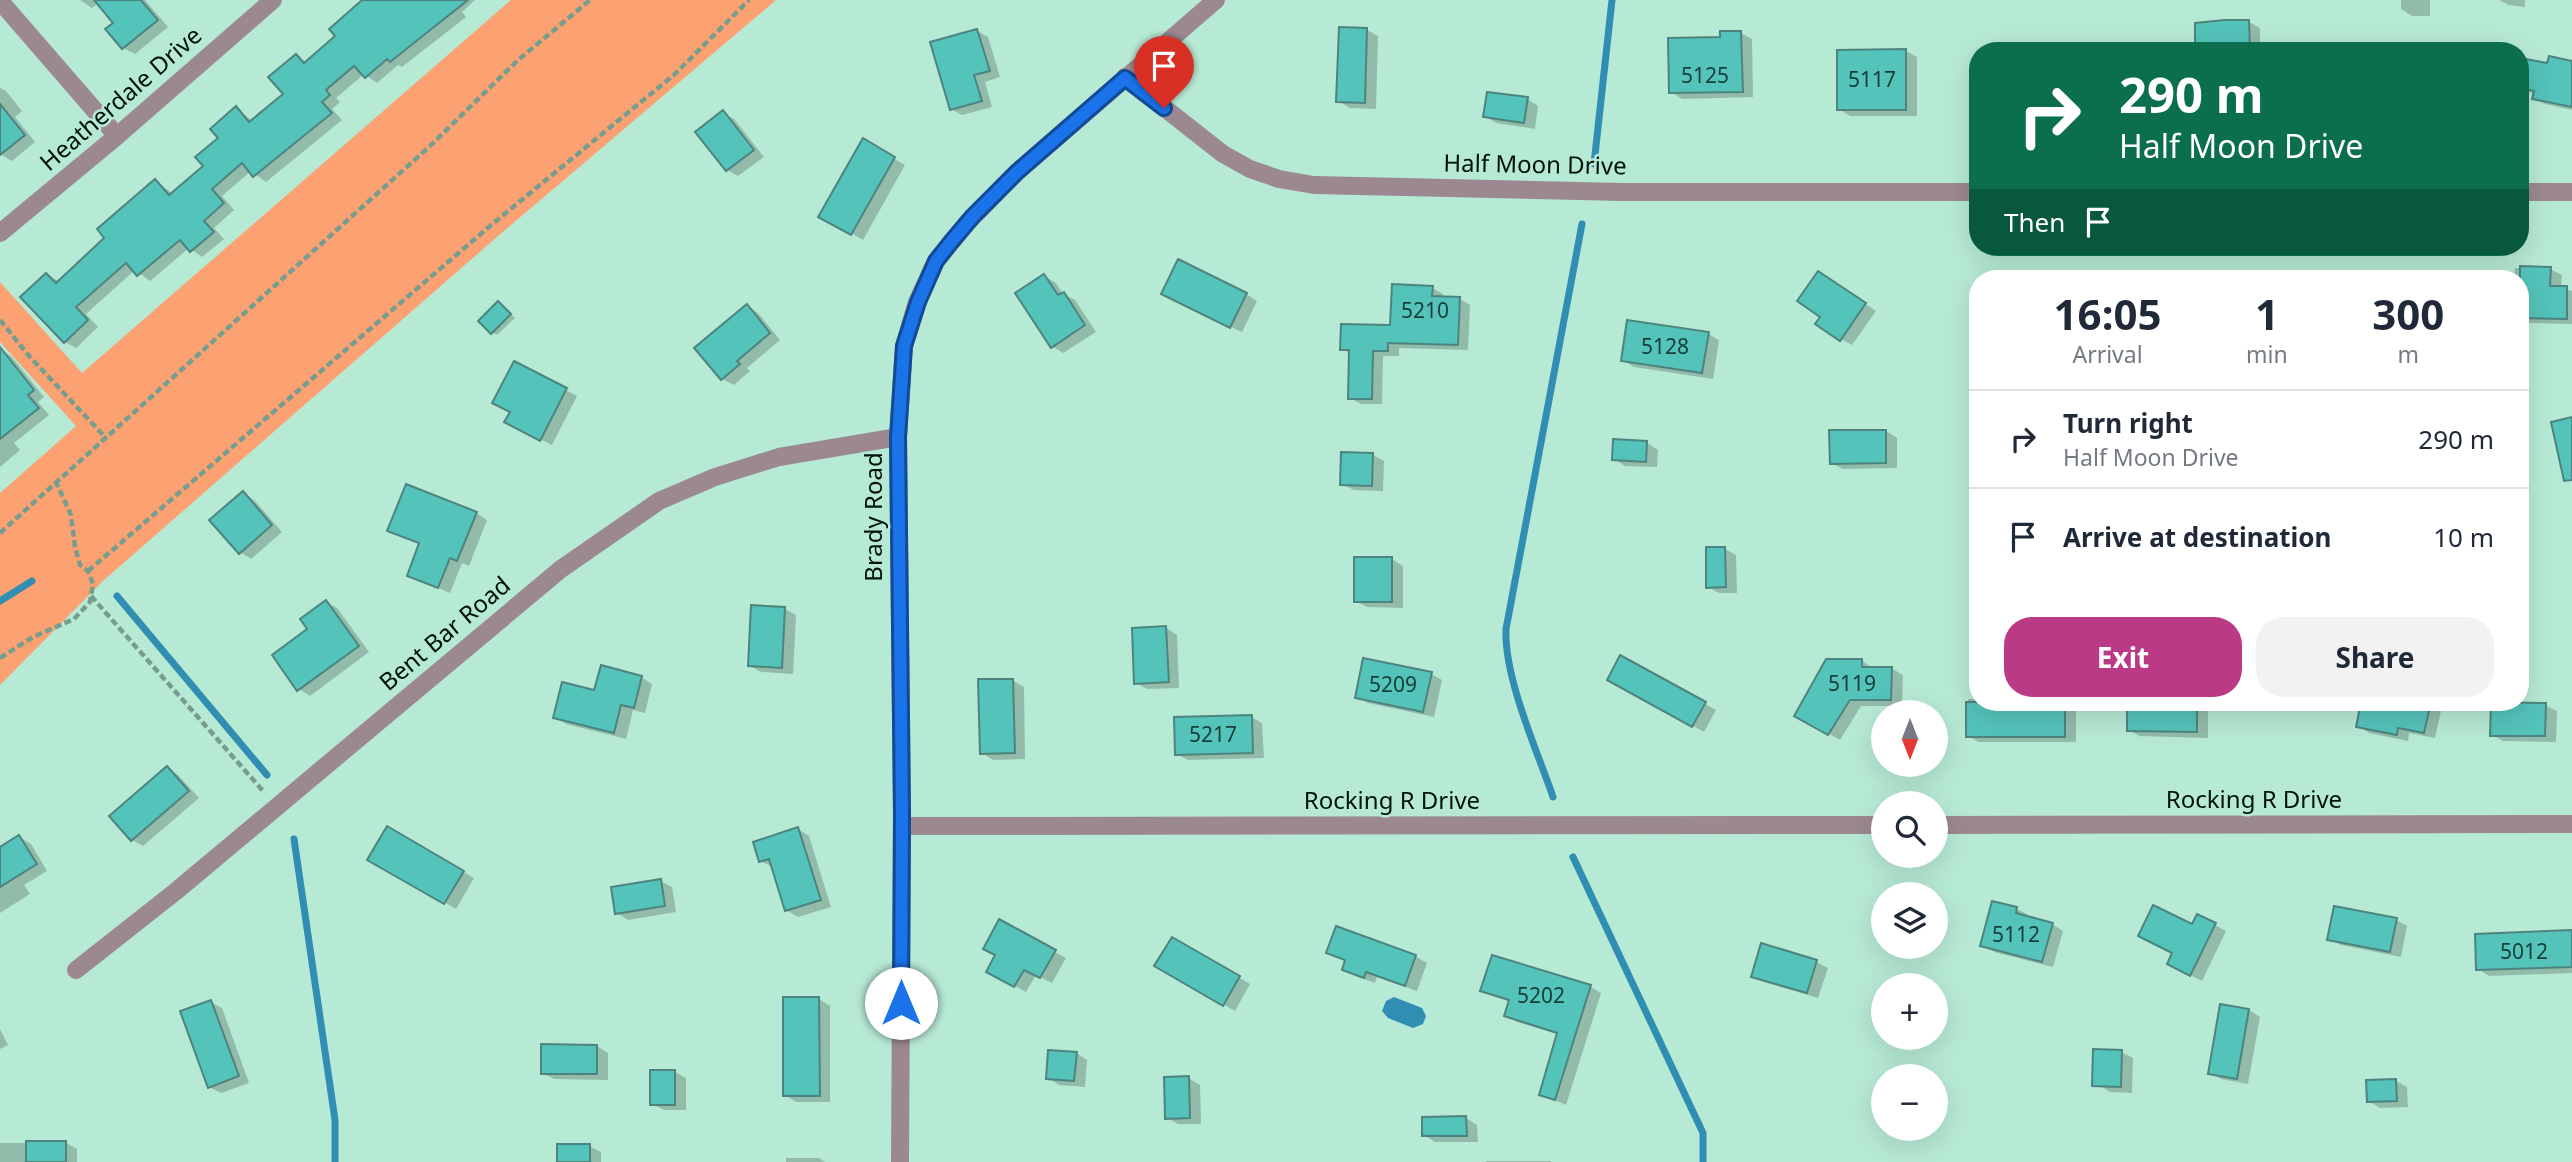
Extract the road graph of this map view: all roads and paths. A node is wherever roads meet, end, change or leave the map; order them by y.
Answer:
1 (273, 0) edge
2 (590, 0) edge
3 (749, 0) edge
4 (1216, 0) edge
5 (0, 1) edge
6 (1125, 78) junction
7 (117, 136) junction
8 (1969, 192) edge
9 (2529, 192) edge
10 (2572, 192) edge
11 (0, 233) edge
12 (0, 320) edge
13 (898, 437) junction
14 (106, 438) junction
15 (56, 482) junction
16 (0, 533) edge
17 (88, 572) junction
18 (91, 596) junction
19 (0, 658) edge
20 (276, 807) junction
21 (2572, 824) edge
22 (1871, 825) edge
23 (1948, 825) edge
24 (902, 826) junction
25 (76, 970) dead end
26 (900, 1162) edge

1 - 7 street, Heatherdale Drive
2 - 14 path
3 - 17 path
4 - 6 street, Brady Road
5 - 7 street
6 - 8 street, Half Moon Drive
6 - 13 street, Brady Road
7 - 11 street, Heatherdale Drive
9 - 10 street
12 - 14 path
13 - 20 street, Bent Bar Road
13 - 24 street, Brady Road
14 - 15 path
15 - 16 path
15 - 17 path
17 - 18 path
18 - 19 path
18 - 20 path
20 - 25 street, Bent Bar Road
21 - 23 street, Rocking R Drive
22 - 24 street, Rocking R Drive
24 - 26 street, Brady Road

